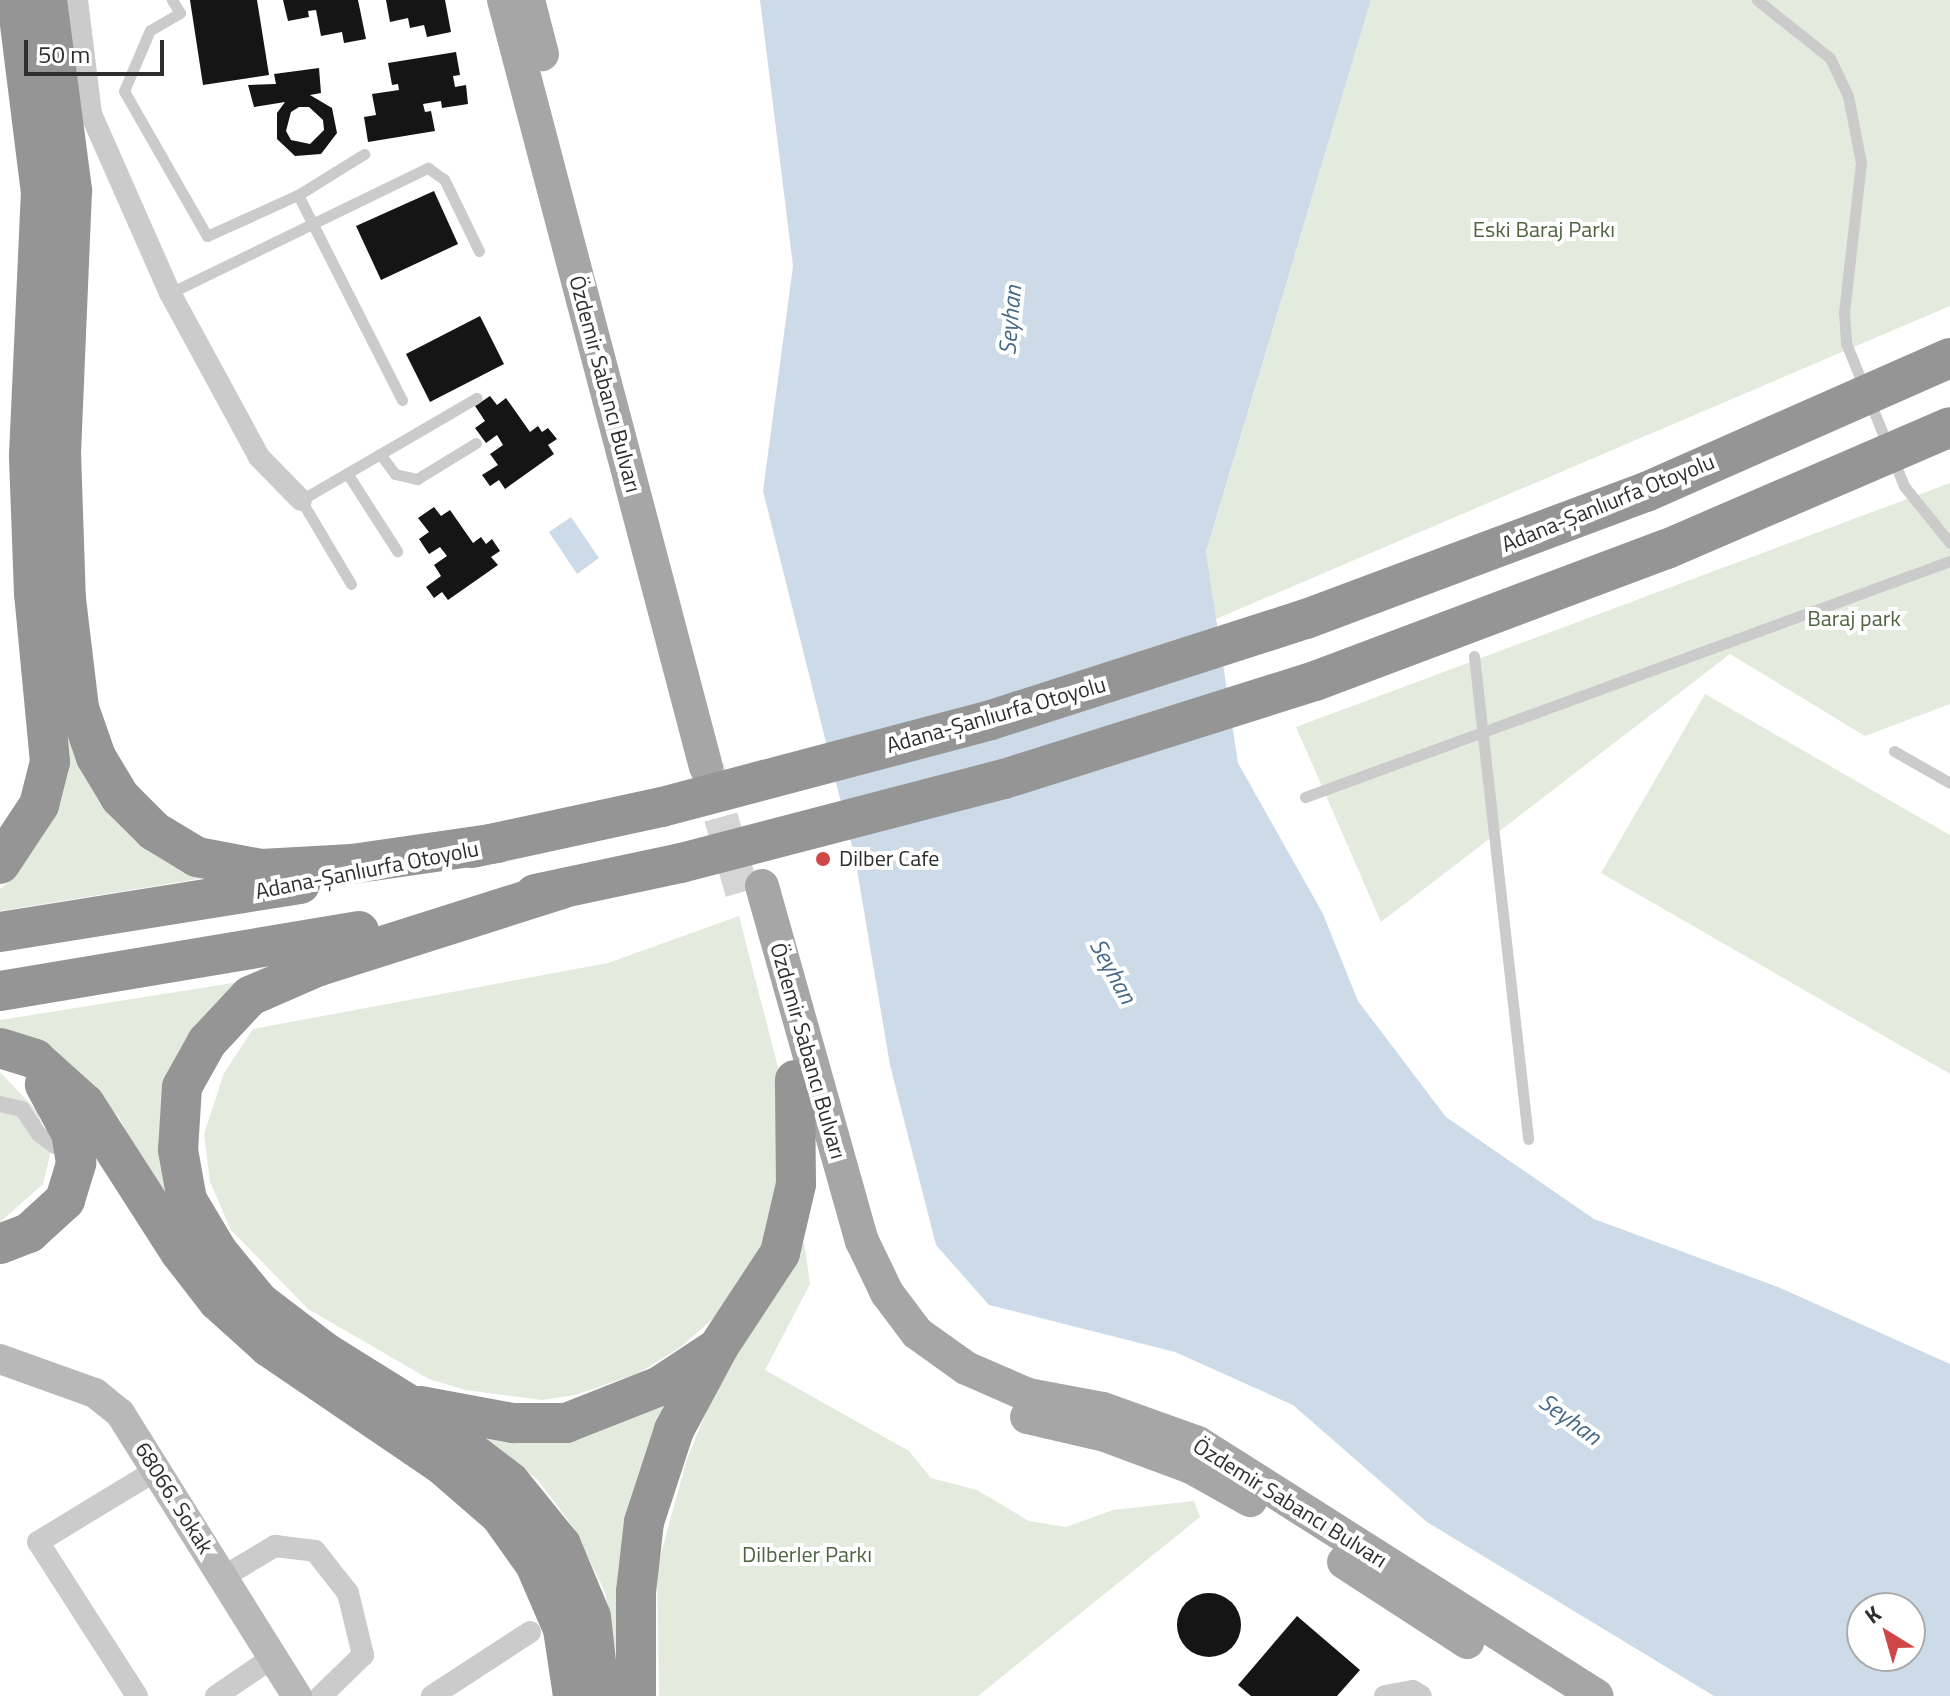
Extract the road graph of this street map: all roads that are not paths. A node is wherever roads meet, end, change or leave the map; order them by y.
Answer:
1 (17, 0) edge
2 (47, 0) edge
3 (77, 0) edge
4 (172, 0) edge
5 (504, 0) edge
6 (528, 0) edge
7 (1757, 0) edge
8 (364, 154) dead end
9 (298, 195) junction
10 (312, 223) junction
11 (479, 251) dead end
12 (170, 293) junction
13 (1950, 358) edge
14 (476, 398) dead end
15 (402, 400) dead end
16 (1950, 427) edge
17 (476, 443) dead end
18 (380, 454) junction
19 (347, 473) junction
20 (301, 500) junction
21 (1950, 543) edge
22 (397, 551) dead end
23 (1950, 561) edge
24 (351, 584) dead end
25 (1474, 656) dead end
26 (1482, 735) junction
27 (1894, 751) dead end
28 (1950, 783) edge
29 (1305, 797) dead end
30 (497, 843) junction
31 (0, 864) edge
32 (562, 889) junction
33 (0, 932) edge
34 (0, 991) edge
35 (17, 1054) edge
36 (795, 1080) junction
37 (0, 1104) edge
38 (1528, 1139) dead end
39 (55, 1146) dead end
40 (0, 1244) edge
41 (719, 1346) junction
42 (0, 1359) edge
43 (408, 1404) junction
44 (158, 1469) junction
45 (223, 1577) junction
46 (530, 1632) dead end
47 (272, 1658) junction
48 (137, 1696) edge
49 (216, 1696) edge
50 (297, 1696) edge
51 (321, 1696) edge
52 (432, 1696) edge
53 (573, 1696) edge
54 (600, 1696) edge
55 (636, 1696) edge
56 (1385, 1696) edge
57 (1421, 1696) edge
58 (1557, 1696) edge
59 (1597, 1696) edge

1 - 31 highway
2 - 30 highway
3 - 12 street
4 - 9 lane
5 - 6 main road, Özdemir Sabancı Bulvarı
7 - 21 lane
8 - 9 lane
9 - 10 lane
10 - 11 lane
10 - 12 lane
10 - 15 lane
12 - 20 street
13 - 30 highway, Adana-Şanlıurfa Otoyolu, bridge
14 - 18 lane
16 - 32 highway, bridge
17 - 18 lane
18 - 19 lane
19 - 20 lane
19 - 22 lane
20 - 24 lane
23 - 26 lane
25 - 26 lane
26 - 29 lane
26 - 38 lane
27 - 28 lane
30 - 33 highway, Adana-Şanlıurfa Otoyolu
32 - 34 highway
32 - 43 highway
35 - 40 highway
35 - 53 highway
36 - 41 highway
36 - 58 main road, Özdemir Sabancı Bulvarı
36 - 59 main road, Özdemir Sabancı Bulvarı
37 - 39 street
41 - 43 highway
41 - 55 highway
42 - 44 main road, 68066. Sokak
43 - 54 highway
44 - 45 main road, 68066. Sokak
44 - 48 street
45 - 47 main road, 68066. Sokak
45 - 51 street
46 - 52 street
47 - 49 street
47 - 50 main road, 68066. Sokak
56 - 57 street

